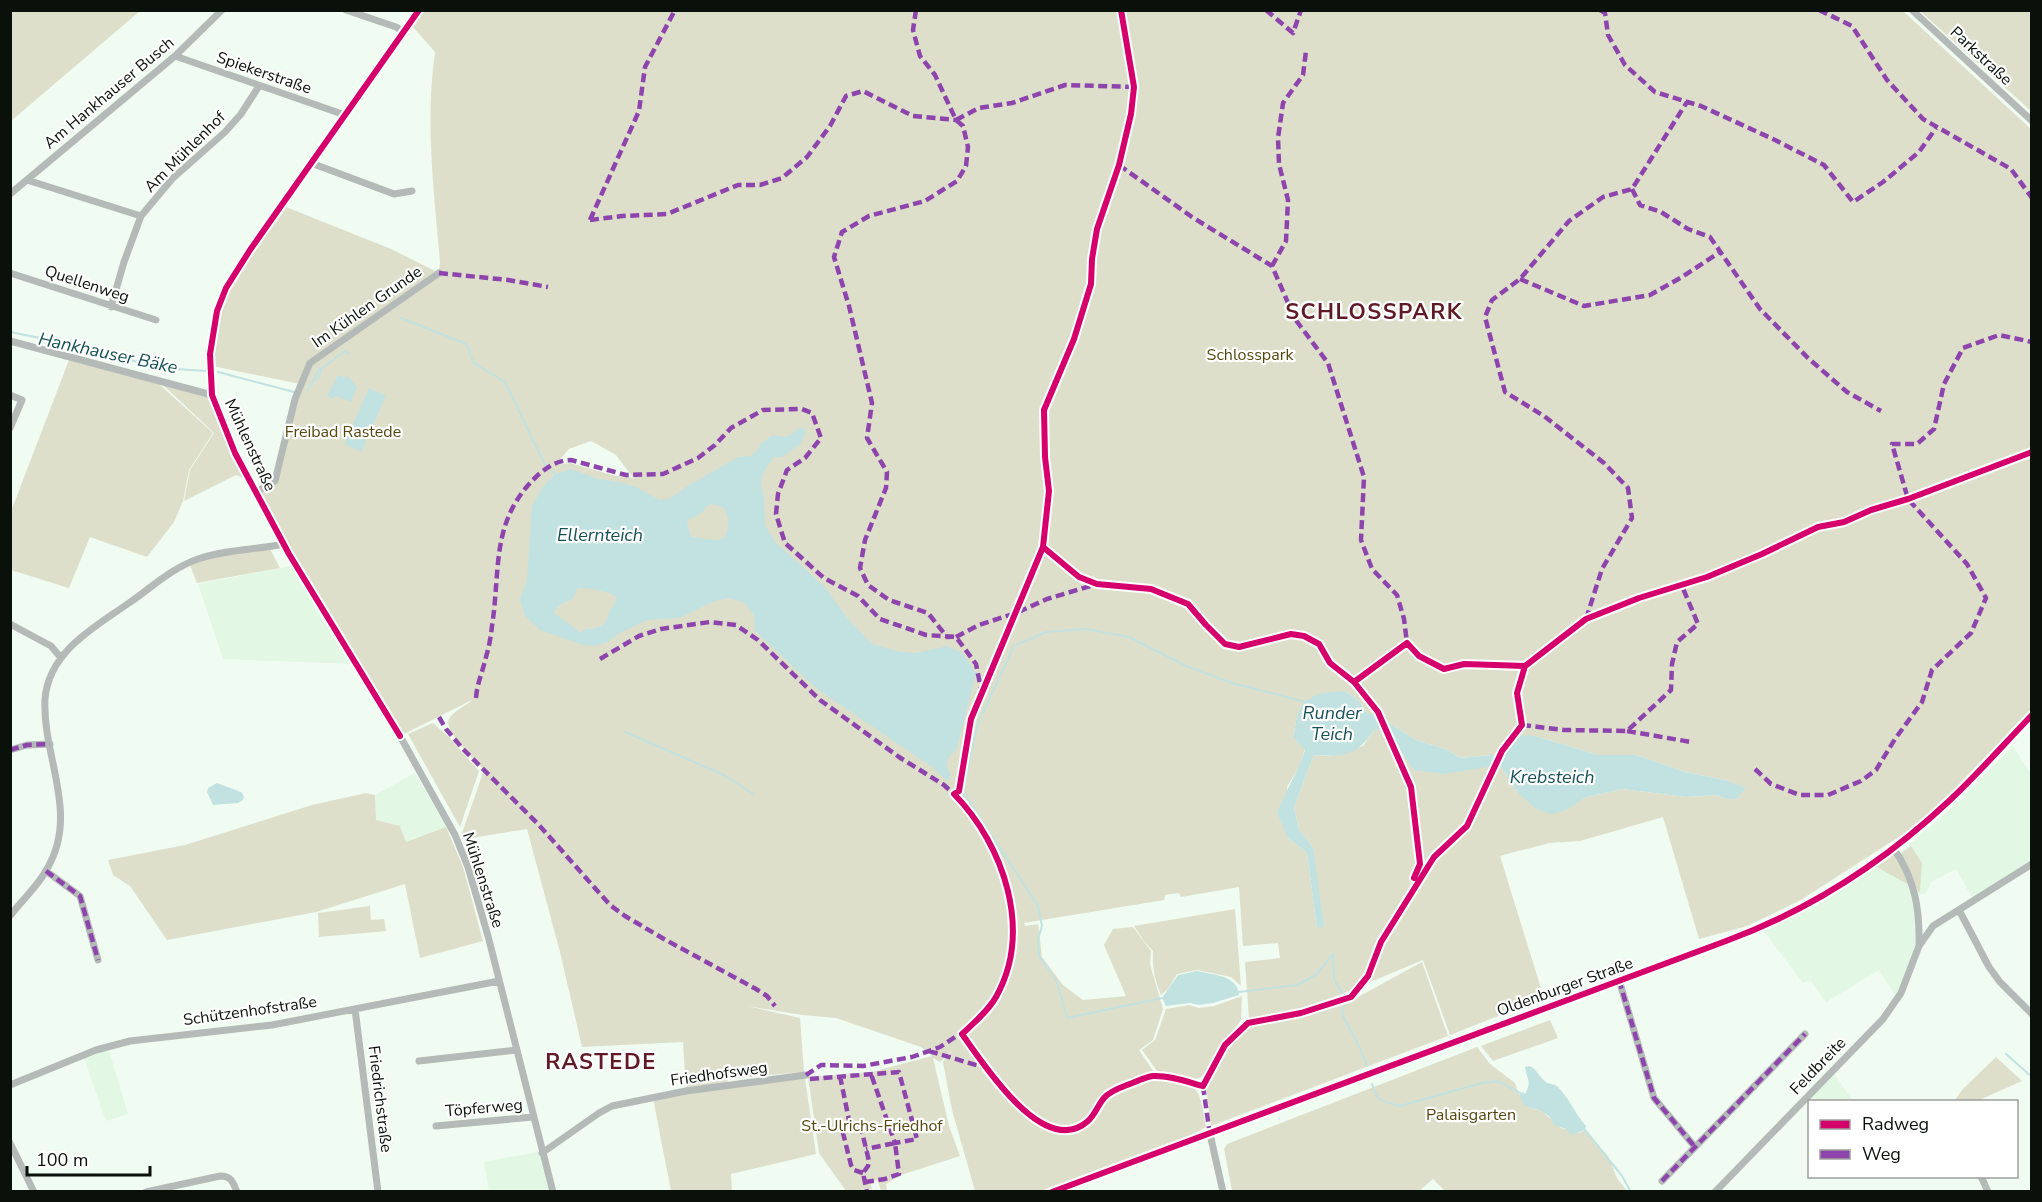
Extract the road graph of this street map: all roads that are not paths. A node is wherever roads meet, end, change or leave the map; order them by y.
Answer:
1 (222, 10) edge
2 (346, 10) edge
3 (419, 10) edge
4 (1912, 10) edge
5 (405, 33) junction
6 (175, 56) junction
7 (259, 86) junction
8 (345, 115) junction
9 (2031, 121) edge
10 (311, 163) junction
11 (27, 180) junction
12 (412, 191) dead end
13 (10, 194) edge
14 (141, 216) junction
15 (10, 273) edge
16 (439, 273) dead end
17 (111, 307) junction
18 (156, 320) dead end
19 (10, 341) edge
20 (10, 395) edge
21 (212, 395) junction
22 (10, 428) edge
23 (256, 492) junction
24 (284, 544) junction
25 (10, 624) edge
26 (61, 658) junction
27 (2031, 715) edge
28 (50, 744) junction
29 (10, 750) edge
30 (1894, 849) junction
31 (2031, 864) edge
32 (46, 871) junction
33 (1959, 909) junction
34 (10, 916) edge
35 (1919, 946) junction
36 (99, 960) dead end
37 (499, 981) junction
38 (1619, 981) junction
39 (2028, 1006) edge
40 (355, 1009) junction
41 (2031, 1014) edge
42 (1805, 1034) dead end
43 (516, 1050) junction
44 (419, 1061) dead end
45 (806, 1075) dead end
46 (10, 1084) edge
47 (533, 1117) junction
48 (436, 1126) dead end
49 (1210, 1134) junction
50 (10, 1143) edge
51 (1695, 1147) junction
52 (542, 1153) junction
53 (1662, 1181) dead end
54 (34, 1191) edge
55 (146, 1191) edge
56 (237, 1191) edge
57 (378, 1191) edge
58 (553, 1191) edge
59 (1052, 1191) edge
60 (1222, 1191) edge
61 (1715, 1191) edge

1 - 6 street, Am Hankhauser Busch
2 - 5 street
3 - 5 street, Mühlenstraße
4 - 9 street, Parkstraße
5 - 8 street, Mühlenstraße
6 - 7 street, Spiekerstraße
6 - 11 street, Am Hankhauser Busch
7 - 8 street, Spiekerstraße
7 - 14 street, Am Mühlenhof
8 - 10 street, Mühlenstraße
10 - 12 street
10 - 21 street, Mühlenstraße
11 - 13 street, Am Hankhauser Busch
11 - 14 street
14 - 17 street, Am Mühlenhof
15 - 17 street, Quellenweg
16 - 23 street, Im Kühlen Grunde
17 - 18 street, Quellenweg
19 - 21 street
20 - 22 street
21 - 23 street, Mühlenstraße
23 - 24 street, Mühlenstraße
24 - 26 street
24 - 37 street, Mühlenstraße
25 - 26 street
26 - 28 street
27 - 30 street, Oldenburger Straße
28 - 29 street
28 - 32 street
30 - 35 street, Feldbreite
30 - 38 street, Oldenburger Straße
31 - 33 street, Feldbreite
32 - 34 street
32 - 36 street
33 - 35 street, Feldbreite
33 - 39 street
35 - 61 street, Feldbreite
37 - 40 street, Schützenhofstraße
37 - 43 street, Mühlenstraße
38 - 49 street, Oldenburger Straße
38 - 51 street
39 - 41 street
40 - 46 street, Schützenhofstraße
40 - 57 street, Friedrichstraße
42 - 51 street
43 - 44 street
43 - 47 street, Mühlenstraße
45 - 52 street, Friedhofsweg
47 - 48 street, Töpferweg
47 - 52 street, Mühlenstraße
49 - 59 street, Oldenburger Straße
49 - 60 street
50 - 54 street
51 - 53 street
52 - 58 street, Mühlenstraße
55 - 56 street

